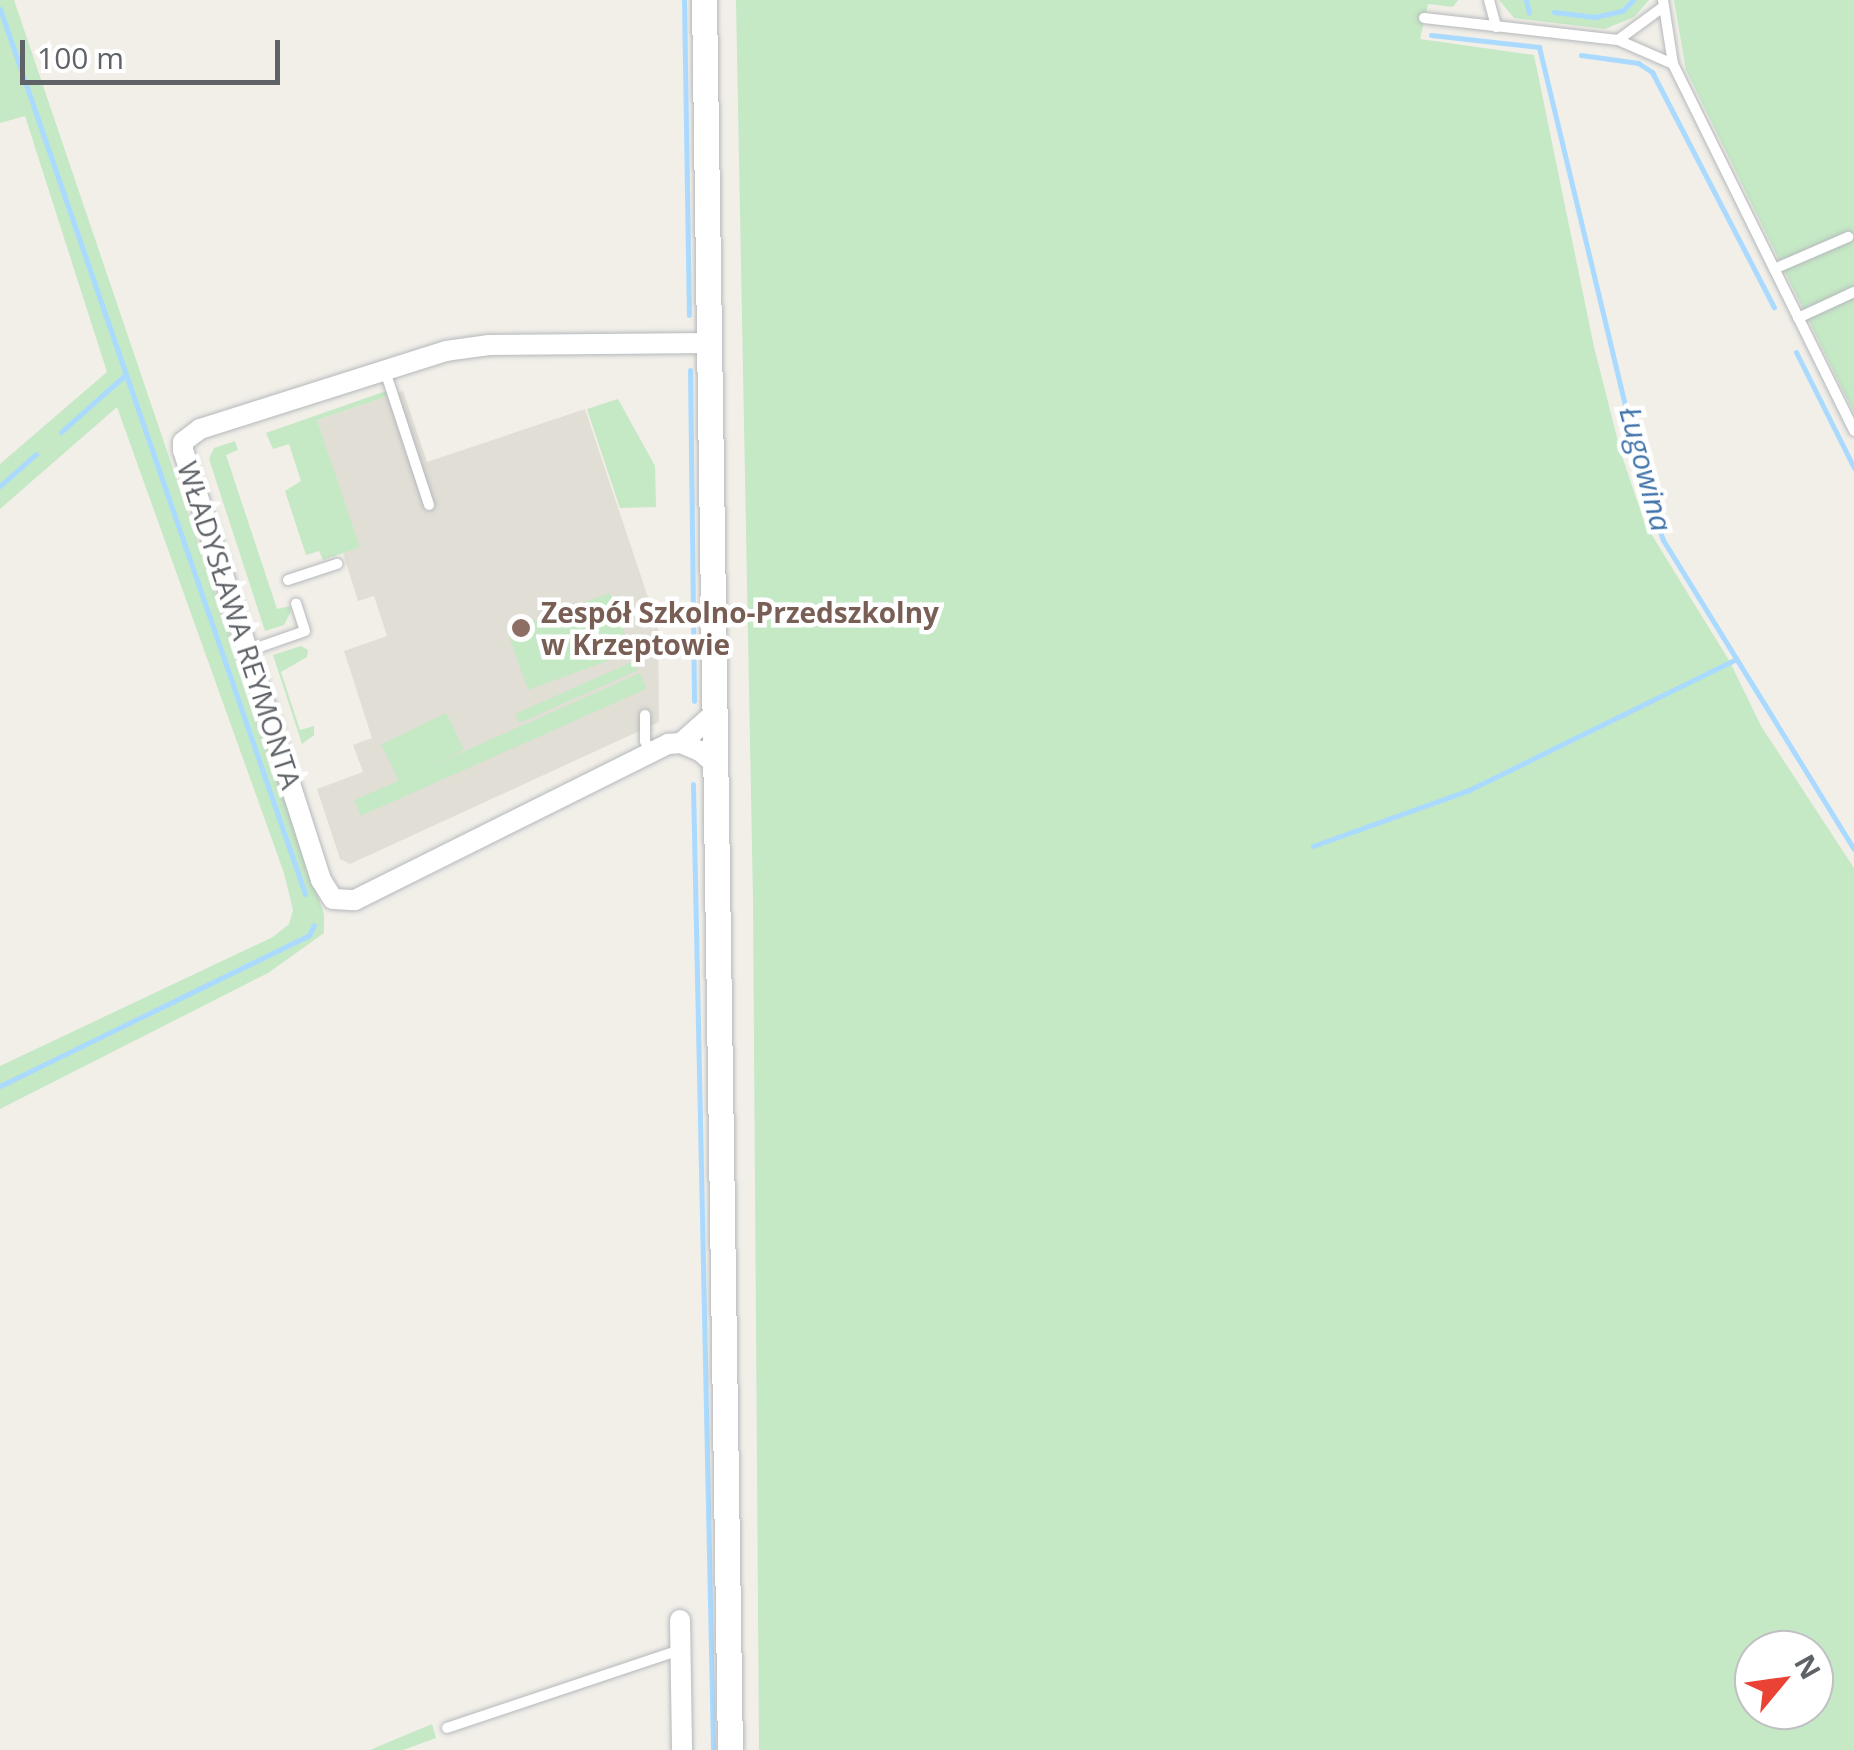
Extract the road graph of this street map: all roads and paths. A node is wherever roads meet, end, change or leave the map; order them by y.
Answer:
1 (704, 0) edge
2 (1489, 0) edge
3 (1663, 4) edge
4 (1424, 18) dead end
5 (1496, 27) junction
6 (1618, 40) junction
7 (1673, 64) junction
8 (1848, 237) dead end
9 (1774, 269) junction
10 (1854, 292) edge
11 (1798, 318) junction
12 (710, 343) junction
13 (385, 370) junction
14 (1854, 431) edge
15 (430, 504) dead end
16 (337, 564) dead end
17 (288, 580) dead end
18 (296, 604) dead end
19 (248, 651) junction
20 (716, 712) junction
21 (645, 714) dead end
22 (680, 743) junction
23 (651, 753) junction
24 (716, 765) junction
25 (680, 1620) dead end
26 (680, 1650) junction
27 (447, 1728) dead end
28 (682, 1750) edge
29 (730, 1750) edge

1 - 12 street
2 - 5 lane
3 - 6 lane
3 - 7 lane
4 - 5 lane
5 - 6 lane
6 - 7 lane
7 - 9 lane
8 - 9 lane
9 - 11 lane
10 - 11 lane
11 - 14 lane
12 - 13 street, WŁADYSŁAWA REYMONTA
12 - 20 street
13 - 15 lane
13 - 19 street, WŁADYSŁAWA REYMONTA
16 - 17 lane
18 - 19 lane
19 - 23 street, WŁADYSŁAWA REYMONTA
20 - 22 street, WŁADYSŁAWA REYMONTA
20 - 24 street
21 - 23 lane
22 - 23 street, WŁADYSŁAWA REYMONTA
22 - 24 street
24 - 29 street
25 - 26 street
26 - 27 lane
26 - 28 street

